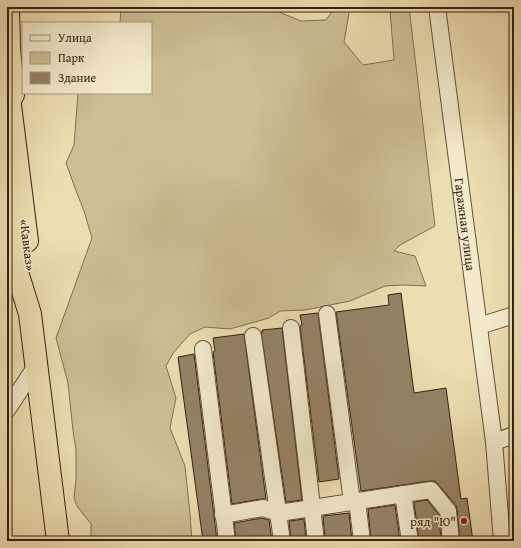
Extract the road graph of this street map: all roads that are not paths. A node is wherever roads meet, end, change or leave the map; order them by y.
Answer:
1 (8, 7) edge
2 (437, 7) edge
3 (7, 81) edge
4 (15, 208) edge
5 (9, 238) edge
6 (30, 314) junction
7 (327, 314) dead end
8 (514, 314) edge
9 (479, 326) junction
10 (291, 328) dead end
11 (253, 336) dead end
12 (203, 349) dead end
13 (36, 366) junction
14 (7, 410) edge
15 (514, 435) edge
16 (494, 442) junction
17 (404, 494) junction
18 (354, 502) junction
19 (312, 508) junction
20 (279, 513) junction
21 (223, 515) junction
22 (58, 541) edge
23 (227, 541) edge
24 (282, 541) edge
25 (316, 541) edge
26 (362, 541) edge
27 (410, 541) edge
28 (451, 541) edge
29 (502, 541) edge

1 - 4 highway
2 - 9 street, Гаражная улица
3 - 4 highway, «Кавказ»
4 - 5 highway, «Кавказ»
4 - 6 highway, «Кавказ»
5 - 6 highway, «Кавказ»
6 - 13 highway, «Кавказ»
7 - 18 street
8 - 9 street
9 - 16 street, Гаражная улица
10 - 19 street
11 - 20 street
12 - 21 street
13 - 14 street
13 - 22 highway, «Кавказ»
15 - 16 street
16 - 29 street, Гаражная улица
17 - 18 street
17 - 27 street
17 - 28 street
18 - 19 street
18 - 26 street
19 - 20 street
19 - 25 street
20 - 21 street
20 - 24 street
21 - 23 street

